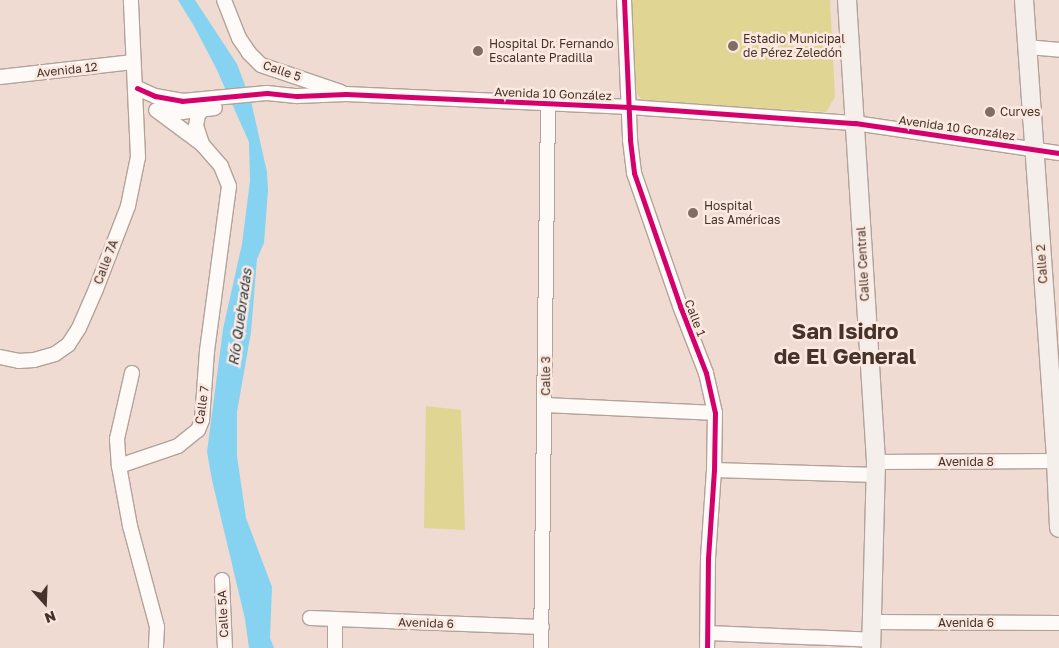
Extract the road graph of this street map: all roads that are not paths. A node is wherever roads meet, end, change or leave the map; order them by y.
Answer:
1 (131, 0) edge
2 (224, 0) edge
3 (624, 0) edge
4 (847, 0) edge
5 (1024, 0) edge
6 (1027, 47) junction
7 (1059, 50) edge
8 (133, 62) junction
9 (0, 78) edge
10 (137, 88) junction
11 (346, 94) junction
12 (137, 103) junction
13 (548, 104) junction
14 (210, 105) junction
15 (630, 107) junction
16 (156, 110) junction
17 (854, 123) junction
18 (202, 144) junction
19 (1034, 150) junction
20 (1059, 153) edge
21 (1052, 311) edge
22 (0, 357) edge
23 (132, 373) dead end
24 (546, 405) junction
25 (715, 413) junction
26 (1056, 461) junction
27 (119, 466) junction
28 (876, 469) junction
29 (714, 470) junction
30 (1059, 528) edge
31 (222, 580) dead end
32 (310, 618) dead end
33 (335, 619) junction
34 (873, 622) junction
35 (1059, 624) edge
36 (542, 627) junction
37 (708, 633) junction
38 (872, 644) edge
39 (156, 648) edge
40 (225, 648) edge
41 (335, 648) edge
42 (541, 648) edge
43 (708, 648) edge

1 - 8 street
2 - 11 street, Calle 5
3 - 15 street, Calle 1
4 - 17 main road, Calle Central
5 - 6 main road, Calle 2
6 - 7 street
6 - 19 main road, Calle 2
8 - 9 street, Avenida 12
8 - 10 street
10 - 12 street
10 - 14 street, Avenida 10 González
11 - 13 street, Avenida 10 González
11 - 14 street, Avenida 10 González
12 - 16 street, Avenida 10 González
12 - 22 street, Calle 7A
13 - 15 street, Avenida 10 González
13 - 24 street, Calle 3
14 - 16 street, Avenida 10 González
14 - 18 street, Calle 7
15 - 17 street, Avenida 10 González
15 - 25 street, Calle 1
16 - 18 street, Calle 7
17 - 19 street, Avenida 10 González
17 - 28 main road, Calle Central
18 - 27 street, Calle 7
19 - 20 street, Avenida 10 González
19 - 21 main road, Calle 2
21 - 26 main road, Calle 2
23 - 27 street
24 - 25 street
24 - 36 street, Calle 3
25 - 29 street, Calle 1
26 - 28 street, Avenida 8
26 - 30 main road, Calle 2
27 - 39 street
28 - 29 street, Avenida 8
28 - 34 main road, Calle Central
29 - 37 street, Calle 1
31 - 40 street, Calle 5A
32 - 33 street, Avenida 6
33 - 36 street, Avenida 6
33 - 41 street
34 - 35 street, Avenida 6
34 - 38 main road, Calle Central
36 - 42 street, Calle 3
37 - 38 street
37 - 43 street, Calle 1

